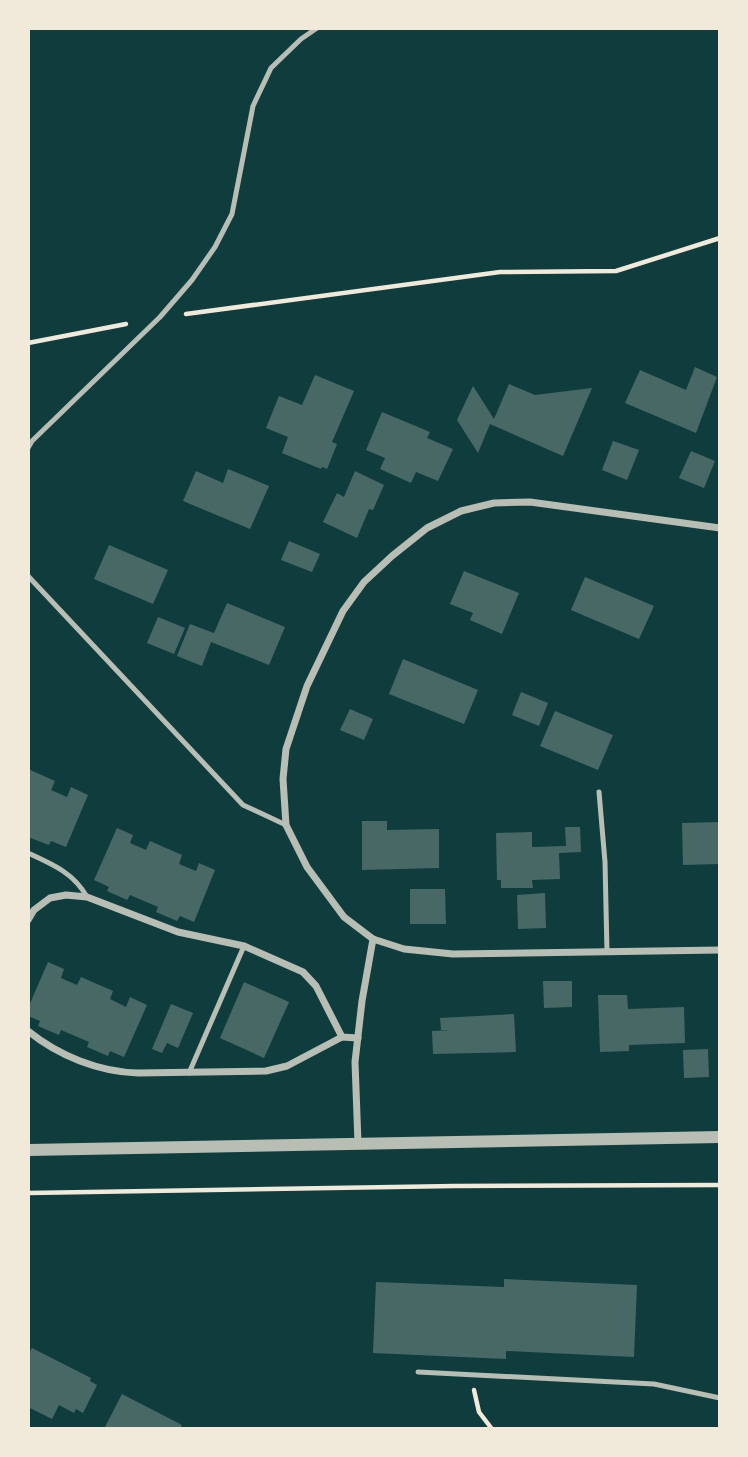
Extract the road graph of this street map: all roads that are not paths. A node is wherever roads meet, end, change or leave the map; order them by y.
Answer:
1 (317, 28) edge
2 (28, 448) edge
3 (720, 528) edge
4 (28, 576) edge
5 (598, 792) dead end
6 (286, 825) junction
7 (28, 853) edge
8 (87, 897) junction
9 (28, 920) edge
10 (373, 939) junction
11 (244, 946) junction
12 (720, 950) edge
13 (607, 952) junction
14 (28, 1031) edge
15 (342, 1037) junction
16 (358, 1038) junction
17 (188, 1073) junction
18 (720, 1136) edge
19 (358, 1143) junction
20 (28, 1150) edge
21 (418, 1372) dead end
22 (720, 1398) edge

1 - 2 lane
3 - 6 street
4 - 6 lane
5 - 13 lane
6 - 10 street
7 - 8 lane
8 - 9 street
8 - 11 street
10 - 13 street
10 - 16 street
11 - 15 street
11 - 17 lane
12 - 13 street
14 - 17 street
15 - 16 street
15 - 17 street
16 - 19 street
18 - 19 street
19 - 20 street
21 - 22 lane

